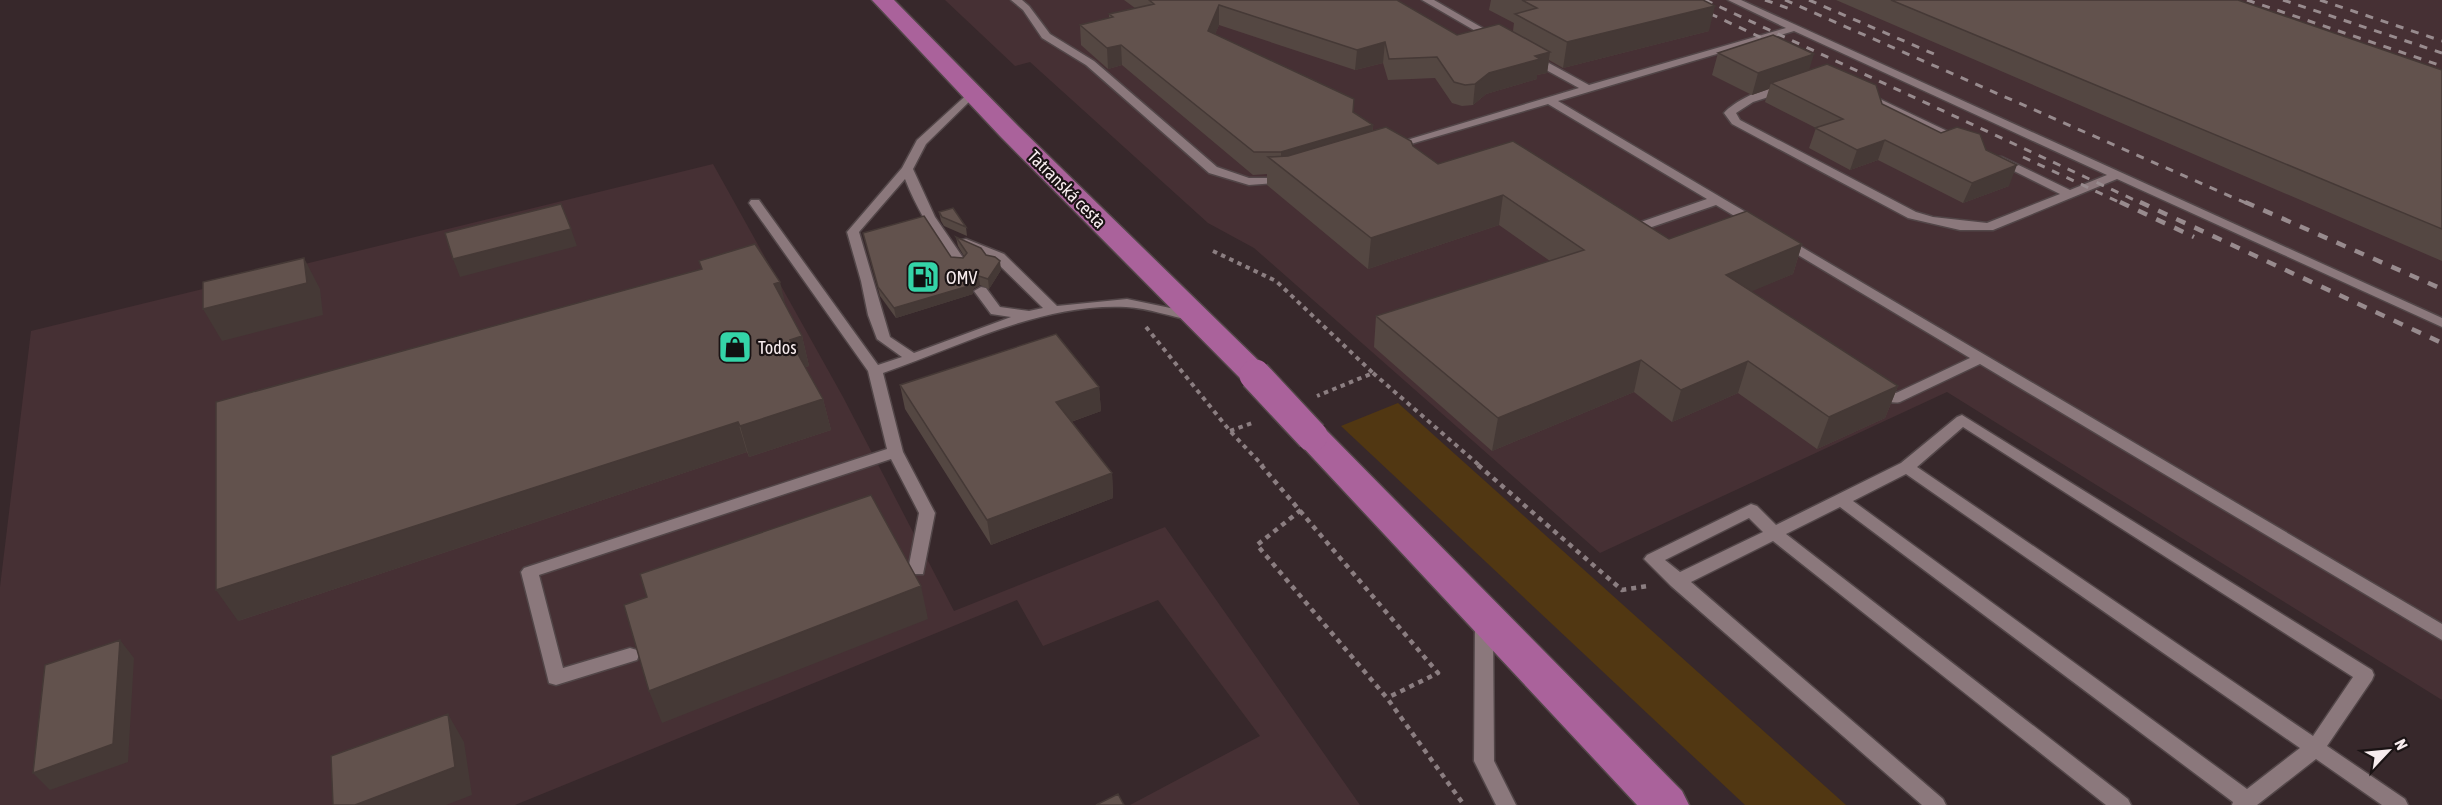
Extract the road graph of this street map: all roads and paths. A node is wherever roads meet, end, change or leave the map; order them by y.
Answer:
1 (882, 0) edge
2 (1016, 0) edge
3 (1427, 0) edge
4 (1733, 0) edge
5 (1795, 28) junction
6 (1753, 40) junction
7 (1507, 45) edge
8 (1770, 49) edge
9 (1517, 50) edge
10 (1803, 83) edge
11 (1587, 88) junction
12 (1857, 91) edge
13 (972, 93) junction
14 (1549, 100) junction
15 (1382, 149) edge
16 (907, 169) junction
17 (1304, 172) edge
18 (2117, 175) junction
19 (2070, 194) junction
20 (1717, 200) junction
21 (755, 203) dead end
22 (1639, 227) edge
23 (935, 230) junction
24 (1213, 250) dead end
25 (959, 262) edge
26 (981, 291) dead end
27 (1127, 303) junction
28 (1054, 311) junction
29 (1029, 315) junction
30 (1197, 318) junction
31 (2442, 323) edge
32 (913, 358) junction
33 (1981, 358) junction
34 (875, 371) junction
35 (1373, 373) junction
36 (1866, 380) edge
37 (1307, 400) dead end
38 (1263, 418) dead end
39 (1230, 432) junction
40 (895, 452) junction
41 (1907, 467) junction
42 (1841, 500) junction
43 (1301, 510) junction
44 (1774, 533) junction
45 (917, 570) dead end
46 (1677, 581) junction
47 (1484, 616) junction
48 (2442, 633) edge
49 (630, 655) edge
50 (1387, 698) junction
51 (2314, 748) junction
52 (2245, 803) edge
53 (1464, 805) edge
54 (1506, 805) edge
55 (1666, 805) edge
56 (1936, 805) edge
57 (2121, 805) edge
58 (2398, 805) edge

1 - 13 main road, Tatranská cesta
2 - 17 lane
3 - 7 lane
4 - 5 lane
5 - 6 lane
5 - 18 lane
6 - 8 lane
6 - 11 lane
9 - 11 lane
10 - 19 lane
11 - 14 lane
12 - 19 lane
13 - 16 lane
13 - 30 main road, Tatranská cesta
14 - 15 lane
14 - 20 lane
16 - 23 lane
16 - 32 lane
18 - 19 lane
18 - 31 lane
20 - 22 lane
20 - 33 lane
21 - 34 lane
23 - 25 lane
23 - 28 lane
24 - 35 path
26 - 29 lane
27 - 28 lane
27 - 30 lane
27 - 39 path
28 - 29 lane
29 - 32 lane
30 - 47 main road, Tatranská cesta, bridge
32 - 34 lane
33 - 36 lane
33 - 48 lane
34 - 40 lane
35 - 37 path
35 - 46 path
38 - 39 path
39 - 43 path
40 - 45 lane
40 - 49 lane
41 - 42 lane
41 - 51 lane
41 - 51 lane
42 - 44 lane
42 - 52 lane
43 - 50 path
43 - 50 path
44 - 46 lane
44 - 46 lane
44 - 57 lane
46 - 56 lane
47 - 54 lane
47 - 55 main road, Tatranská cesta
50 - 53 path
51 - 52 lane
51 - 58 lane

